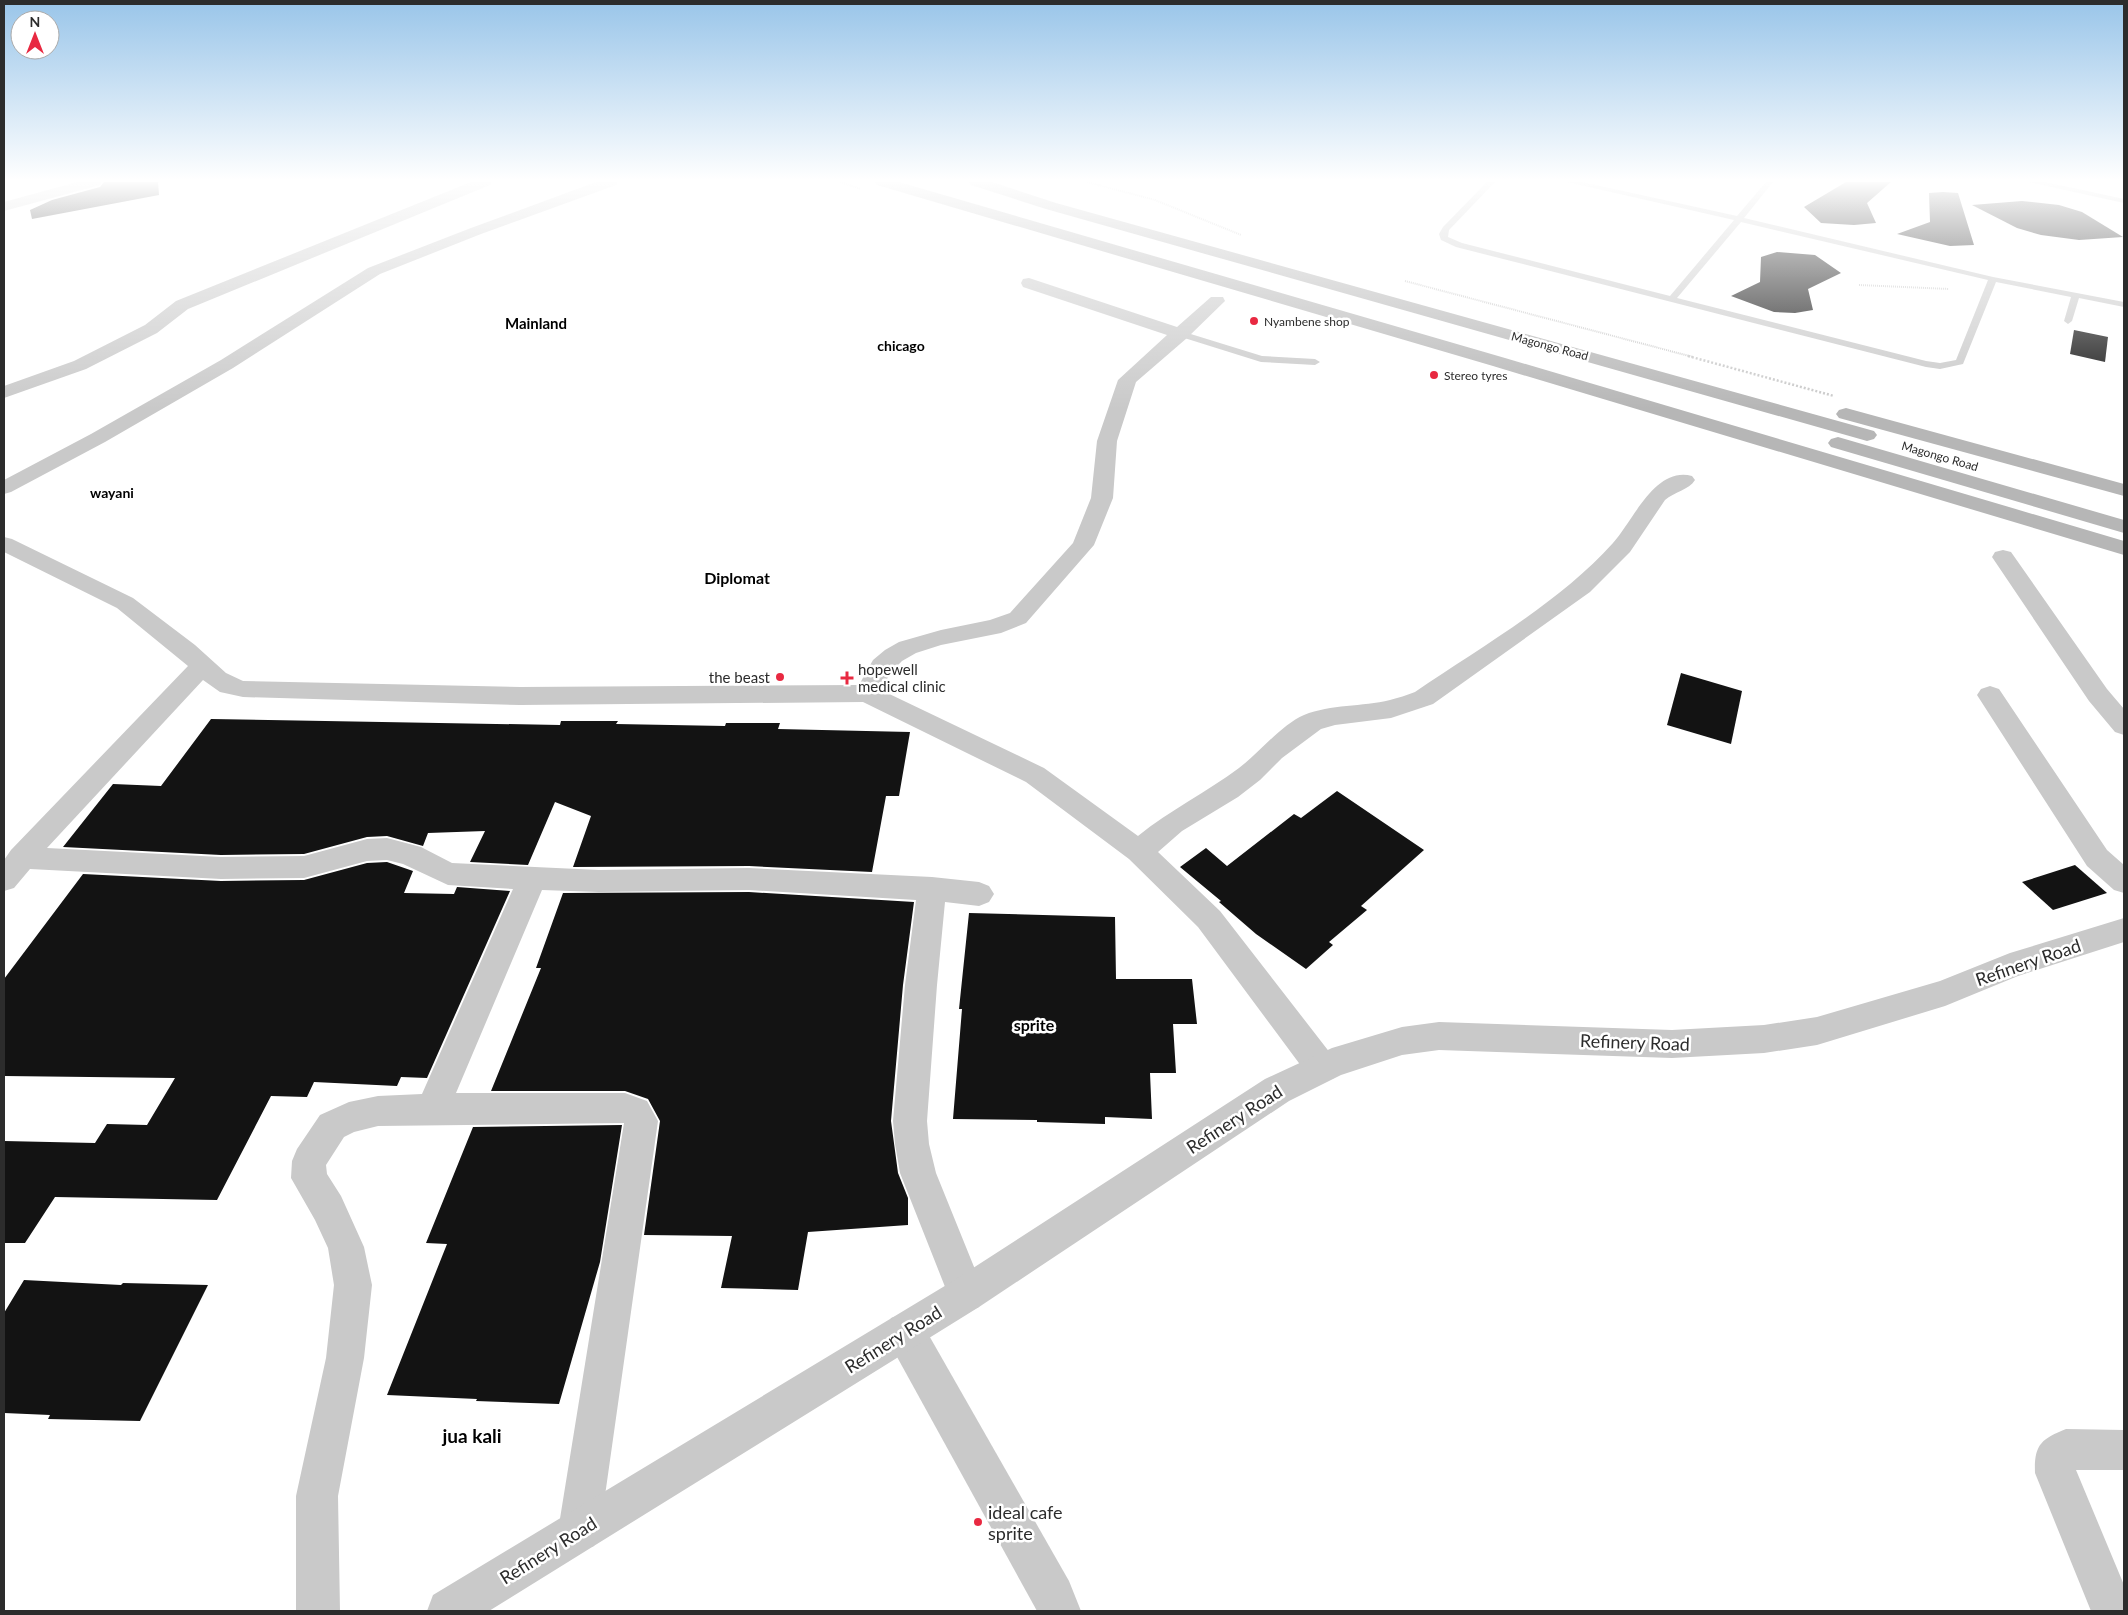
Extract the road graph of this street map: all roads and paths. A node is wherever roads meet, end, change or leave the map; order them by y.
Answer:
1 (299, 257) edge
2 (409, 257) edge
3 (1141, 257) edge
4 (1196, 257) edge
5 (1220, 257) edge
6 (1270, 257) edge
7 (1507, 257) edge
8 (1707, 257) edge
9 (1902, 257) edge
10 (1398, 279) dead end
11 (1993, 279) junction
12 (1028, 283) dead end
13 (1859, 285) dead end
14 (2075, 296) junction
15 (1672, 299) junction
16 (1217, 301) dead end
17 (2124, 305) edge
18 (2068, 321) dead end
19 (1437, 323) junction
20 (1181, 334) junction
21 (1316, 362) dead end
22 (4, 392) edge
23 (1840, 397) dead end
24 (1685, 480) dead end
25 (4, 488) edge
26 (2124, 490) edge
27 (2124, 508) edge
28 (2124, 527) edge
29 (4, 544) edge
30 (2124, 548) edge
31 (2003, 557) dead end
32 (202, 667) junction
33 (867, 693) junction
34 (1990, 695) dead end
35 (2124, 726) edge
36 (1139, 851) junction
37 (12, 869) edge
38 (532, 879) junction
39 (2124, 882) edge
40 (932, 889) junction
41 (978, 894) dead end
42 (2124, 930) edge
43 (1322, 1068) junction
44 (432, 1109) junction
45 (966, 1294) junction
46 (905, 1332) junction
47 (2124, 1450) edge
48 (579, 1531) junction
49 (318, 1611) edge
50 (449, 1611) edge
51 (1059, 1611) edge
52 (2113, 1611) edge

1 - 22 street
2 - 25 street
3 - 30 main road
4 - 19 main road
5 - 19 main road, Magongo Road
6 - 26 main road
7 - 15 lane
8 - 15 lane
9 - 11 lane
10 - 23 path
11 - 13 path
11 - 14 lane
11 - 15 lane
12 - 20 street
14 - 17 lane
14 - 18 lane
16 - 20 street
19 - 27 main road, Magongo Road
19 - 28 main road, Magongo Road
20 - 21 lane
20 - 33 street
24 - 36 street
29 - 32 street
31 - 35 street
32 - 33 street
32 - 37 street
33 - 36 street
34 - 39 street
36 - 43 street
37 - 38 street
38 - 40 street
38 - 44 street
40 - 41 street
40 - 45 street
42 - 43 street, Refinery Road
43 - 45 street, Refinery Road
44 - 48 street
44 - 49 street
45 - 46 street, Refinery Road
46 - 48 street, Refinery Road
46 - 51 street
47 - 52 street
48 - 50 street, Refinery Road

